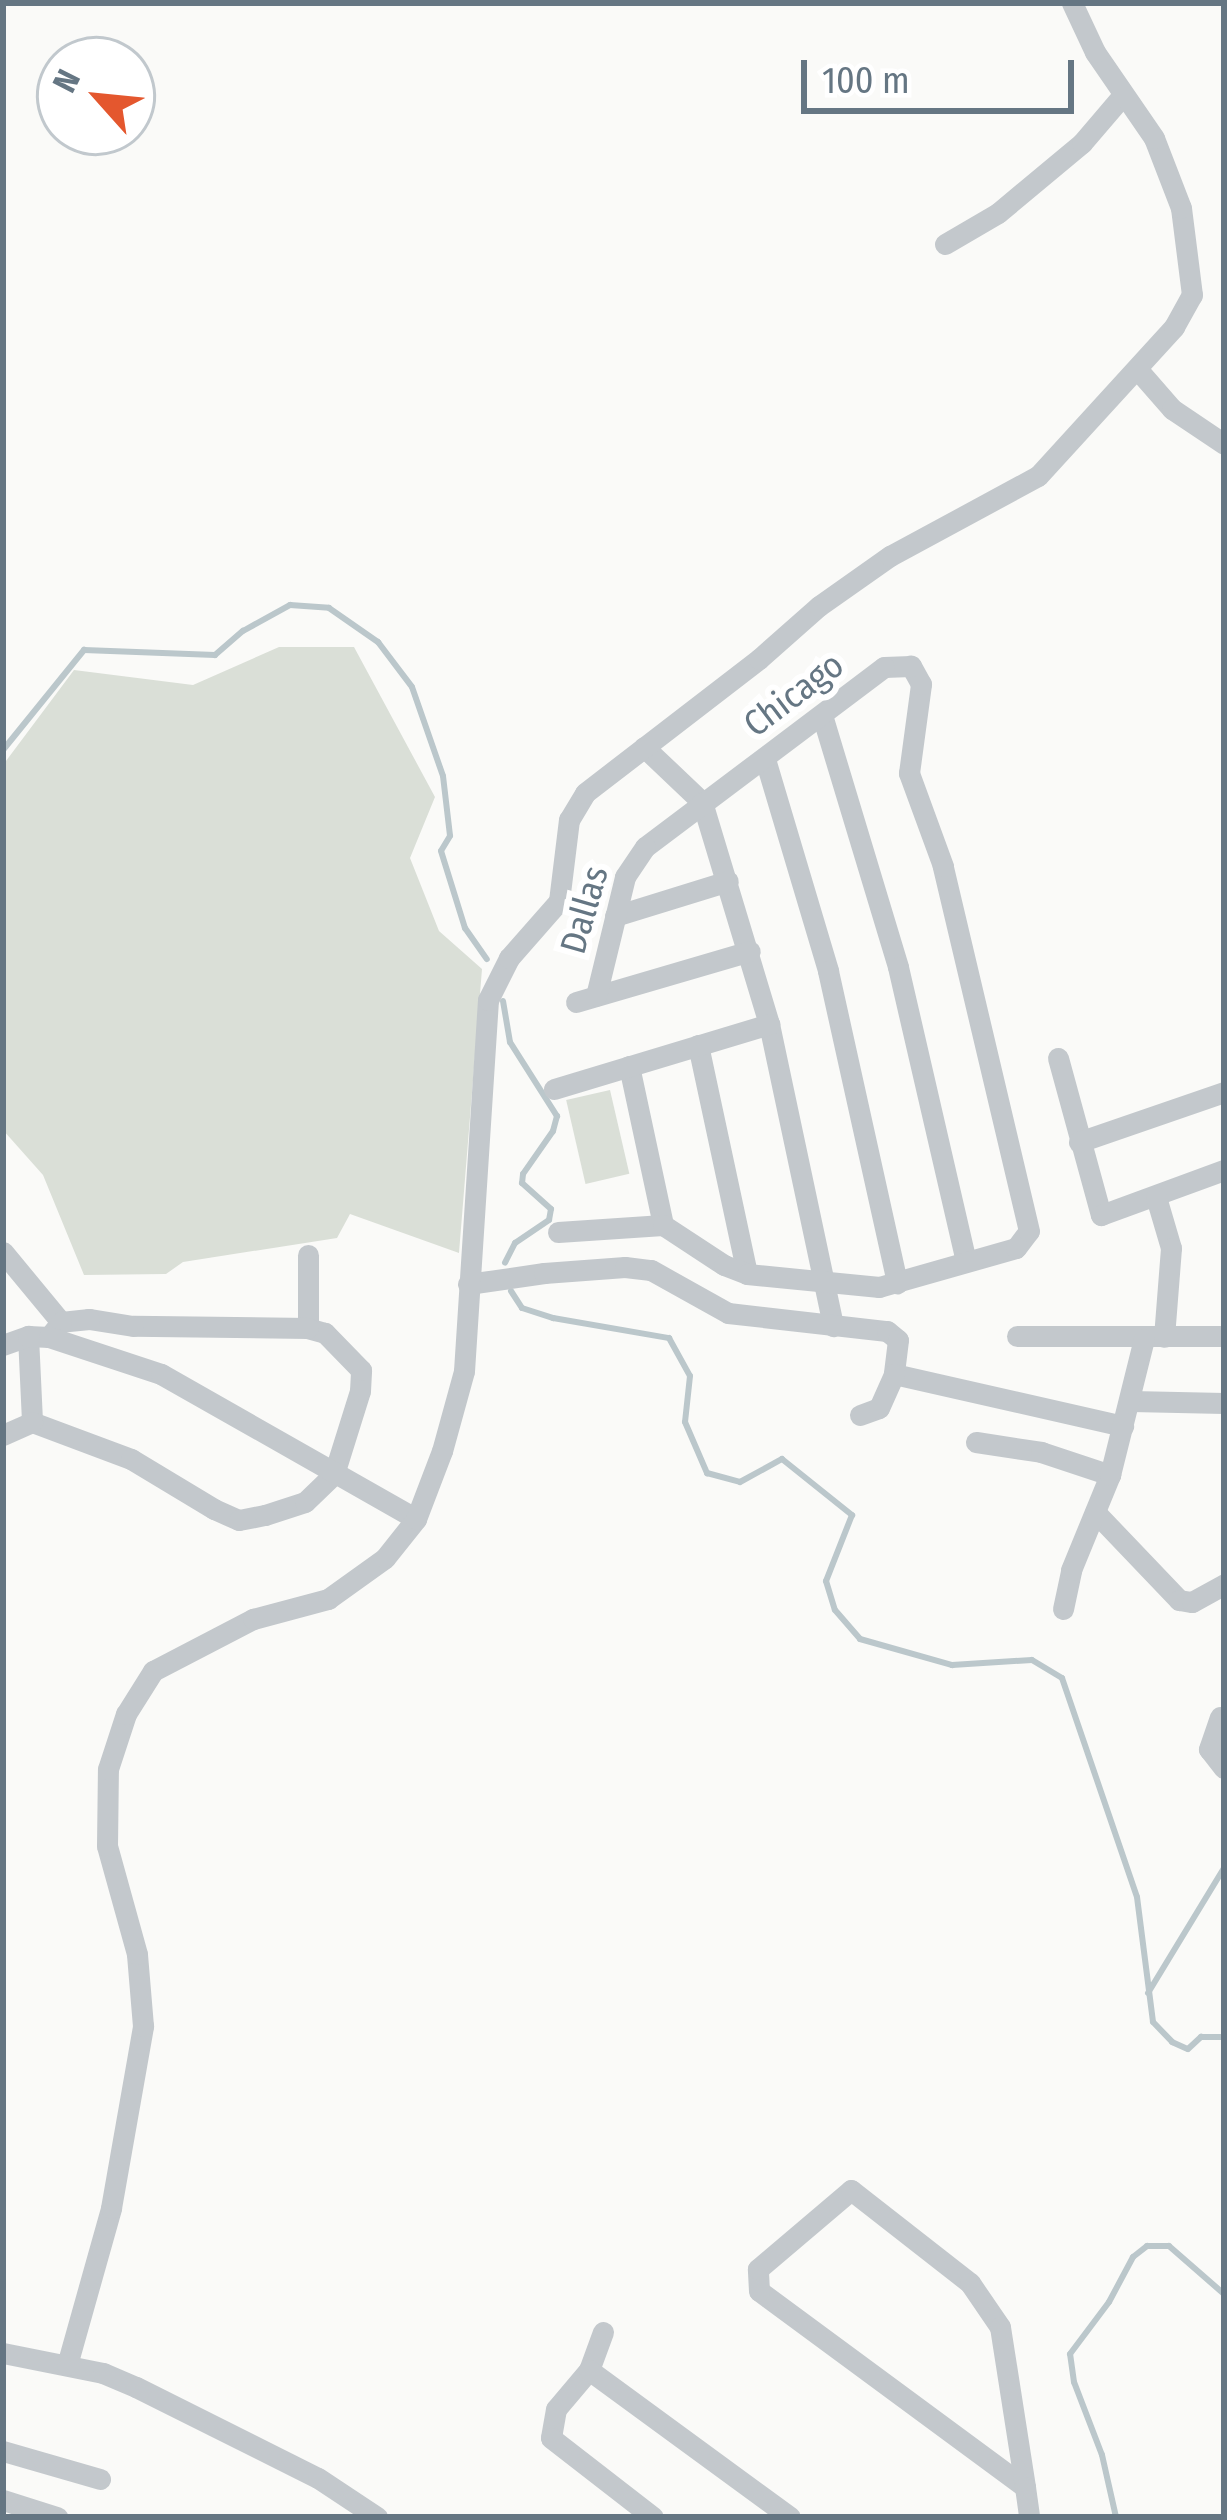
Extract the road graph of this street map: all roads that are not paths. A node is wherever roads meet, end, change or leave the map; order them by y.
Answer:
1 (1072, 3) edge
2 (1123, 95) junction
3 (945, 244) dead end
4 (1138, 370) junction
5 (1224, 444) edge
6 (823, 715) junction
7 (644, 747) junction
8 (766, 759) junction
9 (702, 802) junction
10 (728, 881) junction
11 (615, 916) junction
12 (750, 951) junction
13 (769, 1024) junction
14 (698, 1045) junction
15 (1058, 1058) dead end
16 (628, 1066) junction
17 (554, 1089) dead end
18 (1224, 1092) edge
19 (1079, 1142) junction
20 (1224, 1170) edge
21 (1156, 1197) junction
22 (664, 1225) junction
23 (558, 1232) dead end
24 (3, 1252) edge
25 (308, 1255) dead end
26 (966, 1261) junction
27 (747, 1274) junction
28 (897, 1282) junction
29 (468, 1284) junction
30 (825, 1284) junction
31 (833, 1326) junction
32 (308, 1328) junction
33 (46, 1331) junction
34 (1017, 1336) dead end
35 (1224, 1336) edge
36 (1154, 1338) junction
37 (3, 1346) edge
38 (894, 1374) junction
39 (1131, 1401) junction
40 (1224, 1403) edge
41 (860, 1415) dead end
42 (32, 1423) junction
43 (1123, 1426) junction
44 (3, 1435) edge
45 (976, 1442) dead end
46 (334, 1474) junction
47 (1110, 1475) junction
48 (1095, 1512) junction
49 (416, 1519) junction
50 (1224, 1584) edge
51 (1064, 1609) dead end
52 (1223, 1717) edge
53 (1224, 1768) edge
54 (603, 2332) dead end
55 (3, 2353) edge
56 (68, 2365) junction
57 (589, 2370) junction
58 (3, 2451) edge
59 (100, 2479) dead end
60 (1025, 2487) junction
61 (3, 2500) edge
62 (57, 2517) edge
63 (377, 2517) edge
64 (653, 2517) edge
65 (790, 2517) edge
66 (1029, 2517) edge

1 - 2 street
2 - 3 street
2 - 4 street
4 - 5 street
4 - 7 street
6 - 8 street, Chicago
6 - 26 street
6 - 26 street, Chicago
7 - 9 street
7 - 29 street
8 - 9 street, Chicago
8 - 28 street
9 - 10 street
9 - 11 street, Dallas
10 - 11 street
10 - 12 street
11 - 12 street, Dallas
12 - 13 street
13 - 14 street
13 - 30 street
14 - 16 street
14 - 27 street
15 - 19 street
16 - 17 street
16 - 22 street
18 - 19 street
19 - 21 street
20 - 21 street
21 - 36 street
22 - 23 street
22 - 27 street
24 - 33 street
25 - 32 street
26 - 28 street
27 - 30 street
28 - 30 street
29 - 31 street
29 - 49 street
30 - 31 street
31 - 38 street
32 - 33 street
32 - 46 street
33 - 37 street
33 - 42 street
33 - 46 street
34 - 36 street
35 - 36 street
36 - 39 street
38 - 41 street
38 - 43 street
39 - 40 street
39 - 43 street
42 - 44 street
42 - 46 street
43 - 47 street
45 - 47 street
46 - 49 street
47 - 48 street
48 - 50 street
48 - 51 street
49 - 56 street
52 - 53 street
54 - 57 street
55 - 56 street
56 - 63 street
57 - 64 street
57 - 65 street
58 - 59 street
60 - 60 street
60 - 66 street
61 - 62 street

